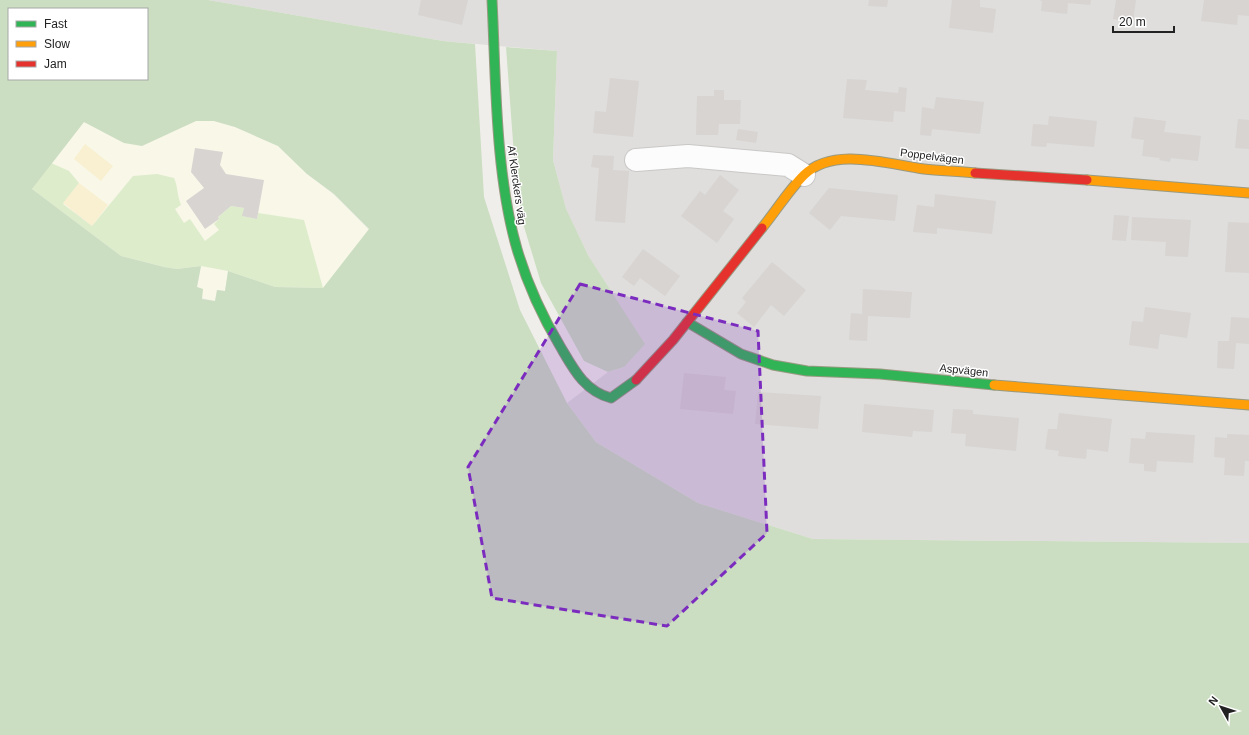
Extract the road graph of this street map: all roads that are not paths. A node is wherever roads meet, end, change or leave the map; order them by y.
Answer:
1 (492, 0) edge
2 (636, 160) dead end
3 (804, 175) junction
4 (1249, 193) edge
5 (687, 322) junction
6 (1249, 405) edge

1 - 5 street, Af Klerckers väg
2 - 3 street
3 - 4 street, Poppelvägen
3 - 5 street, Poppelvägen
5 - 6 street, Aspvägen

